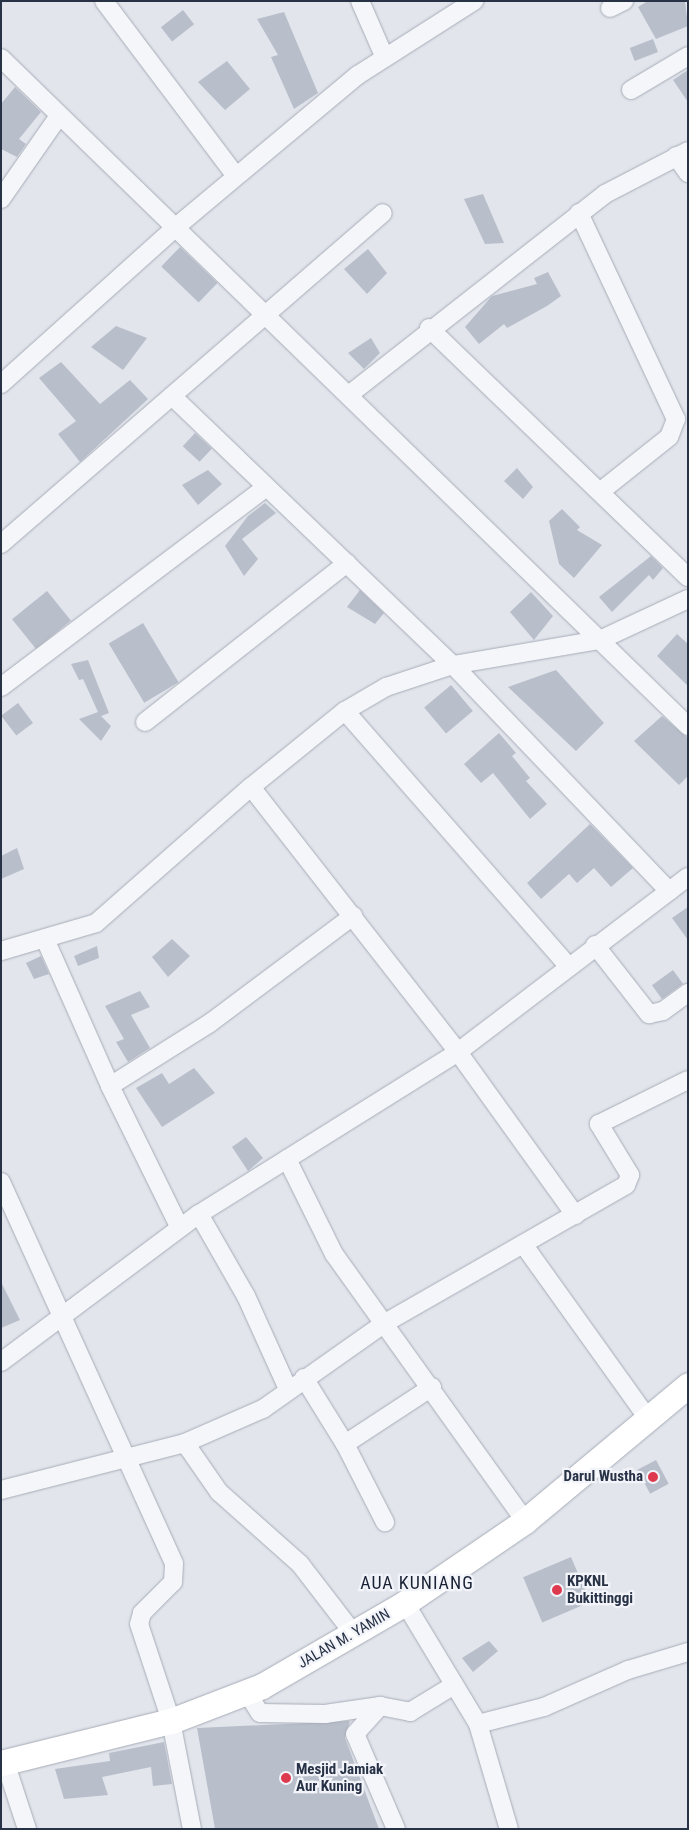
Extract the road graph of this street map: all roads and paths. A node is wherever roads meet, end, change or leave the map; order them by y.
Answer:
1 (104, 1) edge
2 (360, 1) edge
3 (474, 1) edge
4 (384, 56) junction
5 (688, 56) edge
6 (1, 58) edge
7 (631, 90) dead end
8 (59, 116) junction
9 (682, 154) edge
10 (688, 173) edge
11 (235, 175) junction
12 (1, 200) edge
13 (383, 213) dead end
14 (579, 213) junction
15 (176, 227) junction
16 (268, 312) junction
17 (429, 328) junction
18 (1, 384) edge
19 (350, 394) junction
20 (172, 396) junction
21 (265, 488) junction
22 (601, 491) junction
23 (1, 544) edge
24 (347, 563) junction
25 (688, 576) edge
26 (688, 600) edge
27 (600, 640) junction
28 (453, 665) junction
29 (1, 687) edge
30 (344, 711) junction
31 (145, 722) dead end
32 (688, 726) edge
33 (251, 787) junction
34 (688, 877) edge
35 (669, 891) junction
36 (353, 916) junction
37 (45, 938) junction
38 (595, 945) junction
39 (1, 951) edge
40 (569, 967) junction
41 (688, 994) edge
42 (458, 1052) junction
43 (688, 1080) edge
44 (110, 1086) junction
45 (287, 1159) junction
46 (1, 1182) edge
47 (198, 1214) junction
48 (575, 1215) junction
49 (180, 1228) junction
50 (523, 1244) junction
51 (63, 1314) junction
52 (385, 1324) junction
53 (1, 1362) edge
54 (304, 1378) junction
55 (688, 1385) edge
56 (432, 1387) junction
57 (288, 1389) junction
58 (648, 1420) junction
59 (185, 1443) junction
60 (345, 1444) junction
61 (123, 1456) junction
62 (1, 1490) edge
63 (524, 1520) junction
64 (385, 1522) dead end
65 (405, 1603) junction
66 (354, 1634) junction
67 (688, 1652) edge
68 (454, 1685) junction
69 (248, 1694) junction
70 (380, 1706) junction
71 (171, 1721) junction
72 (478, 1724) junction
73 (3, 1763) edge
74 (27, 1829) edge
75 (192, 1829) edge
76 (396, 1829) edge
77 (509, 1829) edge

1 - 11 street
2 - 4 street
3 - 4 street
4 - 11 street
5 - 7 street
6 - 8 street
8 - 12 street
8 - 15 street
9 - 10 street
9 - 14 street
11 - 15 street
13 - 16 street
14 - 17 street
14 - 22 street
15 - 16 street
15 - 18 street
16 - 19 street
16 - 20 street
17 - 19 street
17 - 22 street
19 - 27 street
20 - 21 street
20 - 23 street
21 - 24 street
21 - 29 street
22 - 25 street
24 - 28 street
24 - 31 street
26 - 27 street
27 - 28 street
27 - 32 street
28 - 30 street
28 - 35 street
30 - 33 street
30 - 40 street
33 - 36 street
33 - 37 street
34 - 35 street
35 - 38 street
36 - 42 street
36 - 44 street
37 - 39 street
37 - 44 street
38 - 40 street
38 - 41 street
40 - 42 street
42 - 45 street
42 - 48 street
43 - 48 street
44 - 49 street
45 - 47 street
45 - 52 street
46 - 51 street
47 - 49 street
47 - 57 street
48 - 50 street
49 - 51 street
50 - 52 street
50 - 58 street
51 - 53 street
51 - 61 street
52 - 54 street
52 - 56 street
54 - 57 street
54 - 60 street
55 - 58 street, JALAN M. YAMIN
56 - 60 street
56 - 63 street
57 - 59 street
58 - 63 street, JALAN M. YAMIN
59 - 61 street
59 - 66 street
60 - 64 street
61 - 62 street
61 - 71 street
63 - 65 street, JALAN M. YAMIN
65 - 66 street, JALAN M. YAMIN
65 - 68 street
66 - 69 street, JALAN M. YAMIN
67 - 72 street
68 - 70 street
68 - 72 street
69 - 70 street
69 - 71 street, JALAN M. YAMIN
70 - 76 street
71 - 73 street, JALAN M. YAMIN
71 - 75 street
72 - 77 street
73 - 74 street

